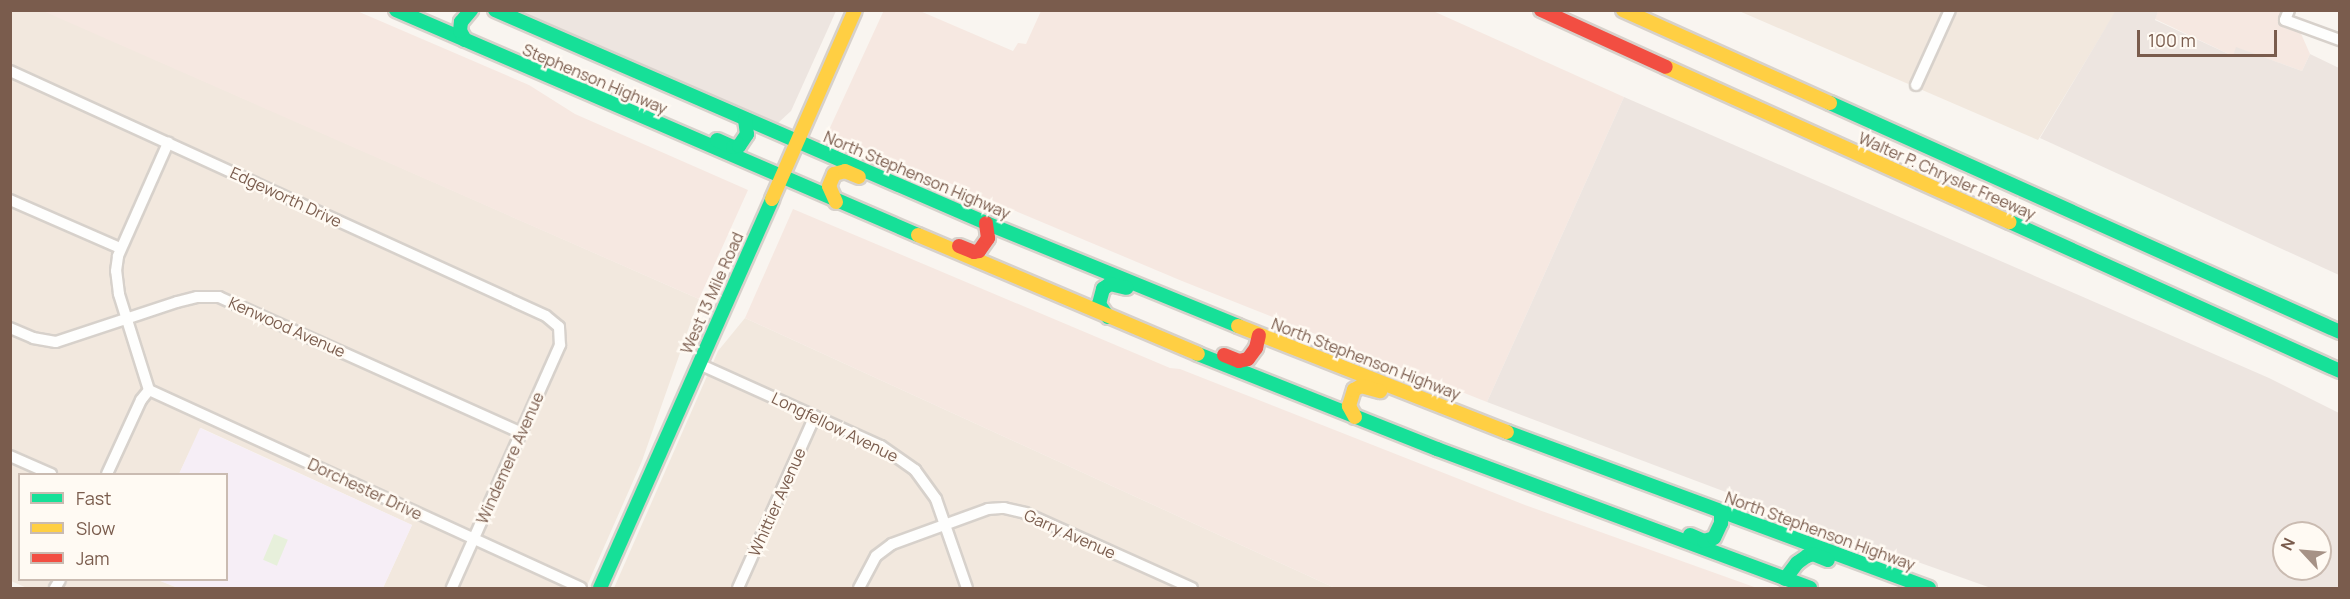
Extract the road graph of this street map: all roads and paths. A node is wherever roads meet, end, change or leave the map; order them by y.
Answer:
1 (396, 10) edge
2 (471, 10) edge
3 (481, 10) edge
4 (495, 10) edge
5 (855, 10) edge
6 (1541, 10) edge
7 (1623, 10) edge
8 (1950, 10) edge
9 (2289, 10) edge
10 (465, 40) junction
11 (2340, 40) edge
12 (10, 71) edge
13 (644, 75) junction
14 (1916, 86) dead end
15 (613, 105) junction
16 (745, 119) junction
17 (798, 142) junction
18 (168, 143) junction
19 (782, 179) junction
20 (10, 200) edge
21 (836, 202) junction
22 (959, 211) junction
23 (870, 216) junction
24 (986, 223) junction
25 (120, 248) junction
26 (1160, 293) junction
27 (1108, 317) junction
28 (129, 320) junction
29 (559, 327) joint
30 (10, 328) edge
31 (2340, 332) edge
32 (1259, 335) junction
33 (1196, 353) junction
34 (699, 364) junction
35 (2340, 371) edge
36 (149, 390) junction
37 (815, 416) junction
38 (1355, 417) junction
39 (1477, 420) junction
40 (521, 433) junction
41 (10, 456) edge
42 (49, 473) edge
43 (107, 473) edge
44 (1578, 502) junction
45 (1721, 513) junction
46 (945, 524) junction
47 (474, 540) junction
48 (1781, 584) edge
49 (452, 588) edge
50 (581, 588) edge
51 (600, 588) edge
52 (738, 588) edge
53 (860, 588) edge
54 (968, 588) edge
55 (1192, 588) edge
56 (1810, 588) edge
57 (1927, 588) edge

1 - 10 main road, Stephenson Highway
2 - 10 main road
3 - 13 main road
4 - 13 main road, Stephenson Highway
5 - 17 main road, West 13 Mile Road
6 - 35 main road, Walter P. Chrysler Freeway
7 - 31 main road, Walter P. Chrysler Freeway
8 - 14 street
9 - 11 street
10 - 15 main road, Stephenson Highway
12 - 18 street, Edgeworth Drive
13 - 16 main road, Stephenson Highway
15 - 16 main road
15 - 19 main road, Stephenson Highway
16 - 17 main road, Stephenson Highway
17 - 19 main road, West 13 Mile Road
17 - 22 main road, North Stephenson Highway
18 - 25 street
18 - 29 street, Edgeworth Drive
19 - 21 main road
19 - 34 main road, West 13 Mile Road
20 - 25 street
21 - 22 main road
21 - 23 main road
22 - 24 main road, North Stephenson Highway
23 - 24 main road
23 - 27 main road
24 - 26 main road, North Stephenson Highway
25 - 28 street
26 - 27 main road
26 - 32 main road, North Stephenson Highway
27 - 33 main road
28 - 30 street, Kenwood Avenue
28 - 36 street
28 - 40 street, Kenwood Avenue
29 - 40 street, Windemere Avenue
32 - 33 main road
32 - 39 main road, North Stephenson Highway
33 - 38 main road
34 - 37 street, Longfellow Avenue
34 - 51 main road, West 13 Mile Road
36 - 43 street
36 - 47 street, Dorchester Drive
37 - 46 street, Longfellow Avenue
37 - 52 street, Whittier Avenue
38 - 39 main road
38 - 44 main road
39 - 45 main road, North Stephenson Highway
40 - 47 street, Windemere Avenue
41 - 42 street
44 - 45 main road
44 - 48 main road
45 - 57 main road, North Stephenson Highway
46 - 53 street, Garry Avenue
46 - 54 street, Longfellow Avenue
46 - 55 street, Garry Avenue
47 - 49 street, Windemere Avenue
47 - 50 street, Dorchester Drive
48 - 56 main road
48 - 57 main road

